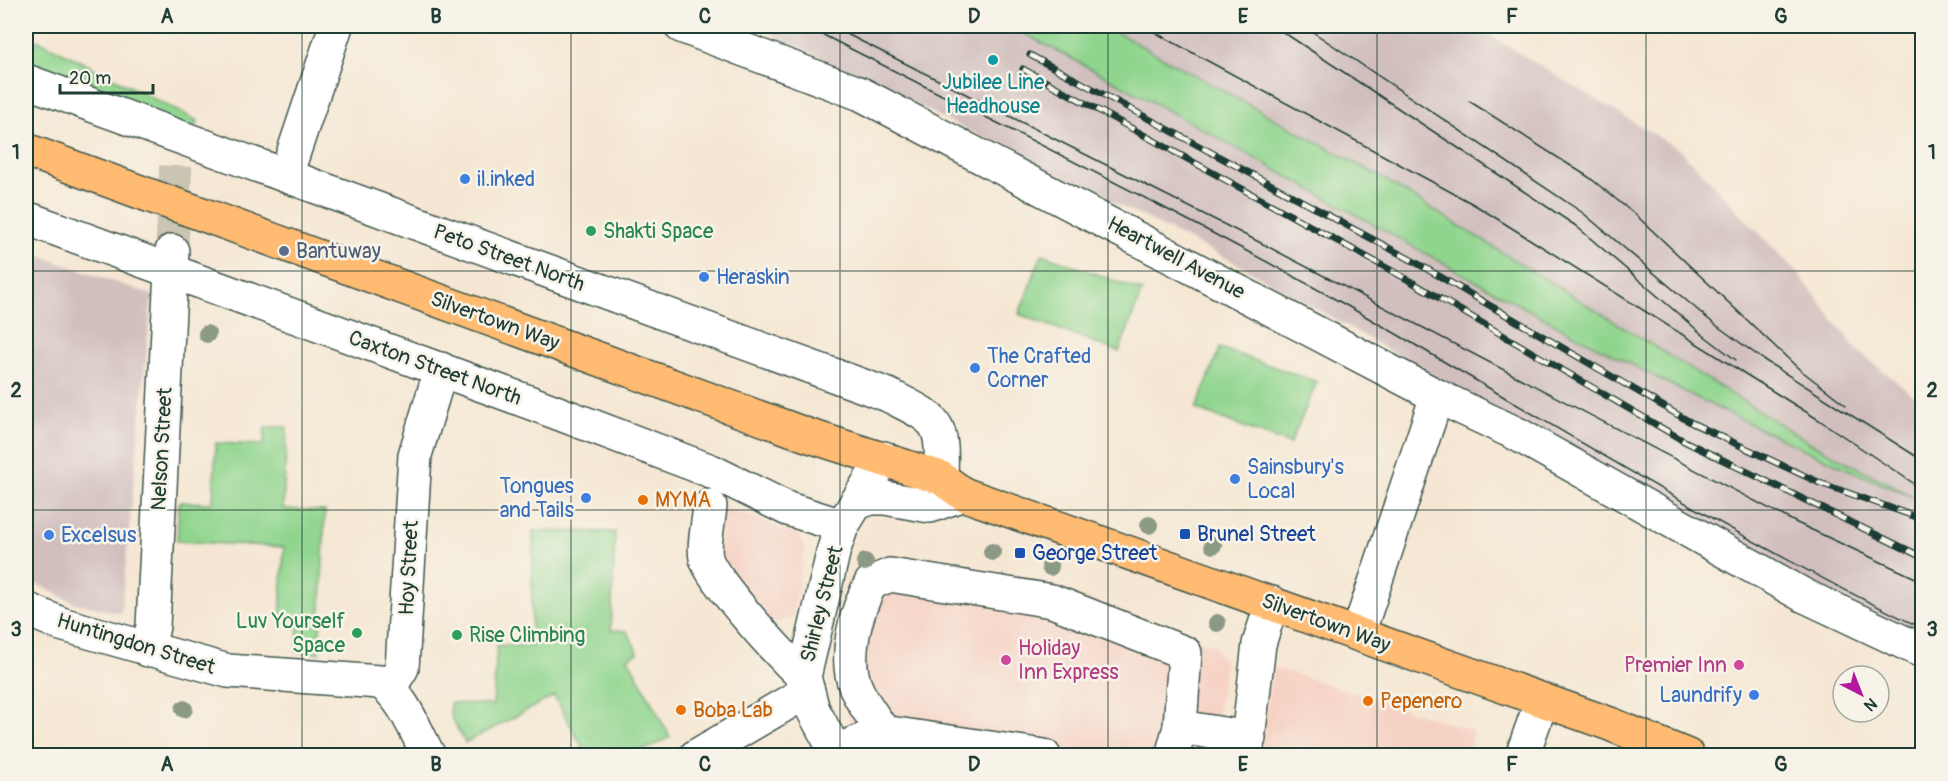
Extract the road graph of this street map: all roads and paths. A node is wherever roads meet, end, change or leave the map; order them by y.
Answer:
1 (336, 26) edge
2 (681, 26) edge
3 (26, 81) edge
4 (26, 150) edge
5 (286, 175) junction
6 (26, 218) edge
7 (171, 260) junction
8 (441, 369) junction
9 (1437, 396) junction
10 (884, 458) junction
11 (952, 486) junction
12 (710, 507) dead end
13 (849, 514) junction
14 (1272, 603) junction
15 (26, 609) edge
16 (1358, 634) junction
17 (148, 650) junction
18 (1923, 651) edge
19 (806, 684) junction
20 (390, 687) junction
21 (1542, 700) junction
22 (884, 732) junction
23 (1176, 741) edge
24 (1248, 747) edge
25 (837, 754) edge
26 (429, 756) edge
27 (696, 756) edge
28 (1044, 756) edge
29 (1522, 756) edge
30 (1688, 756) edge

1 - 5 street
2 - 9 street, Heartwell Avenue
3 - 5 street, Peto Street North
4 - 10 main road, Silvertown Way, bridge
5 - 11 street, Peto Street North
6 - 7 street, Caxton Street North
7 - 8 street, Caxton Street North
7 - 17 street, Nelson Street
8 - 13 street, Caxton Street North
8 - 20 street, Hoy Street
9 - 16 street
9 - 18 street, Heartwell Avenue
10 - 11 main road, Silvertown Way
10 - 13 street, Shirley Street
11 - 13 street
11 - 14 main road, Silvertown Way
12 - 19 street
13 - 19 street, Shirley Street
14 - 16 main road, Silvertown Way
14 - 24 street
15 - 17 street, Huntingdon Street
16 - 21 main road, Silvertown Way
17 - 20 street, Huntingdon Street
19 - 25 street, Shirley Street
19 - 27 street
20 - 26 street
21 - 29 street
21 - 30 main road, Silvertown Way
22 - 23 street
22 - 25 street
22 - 28 street
23 - 24 street

